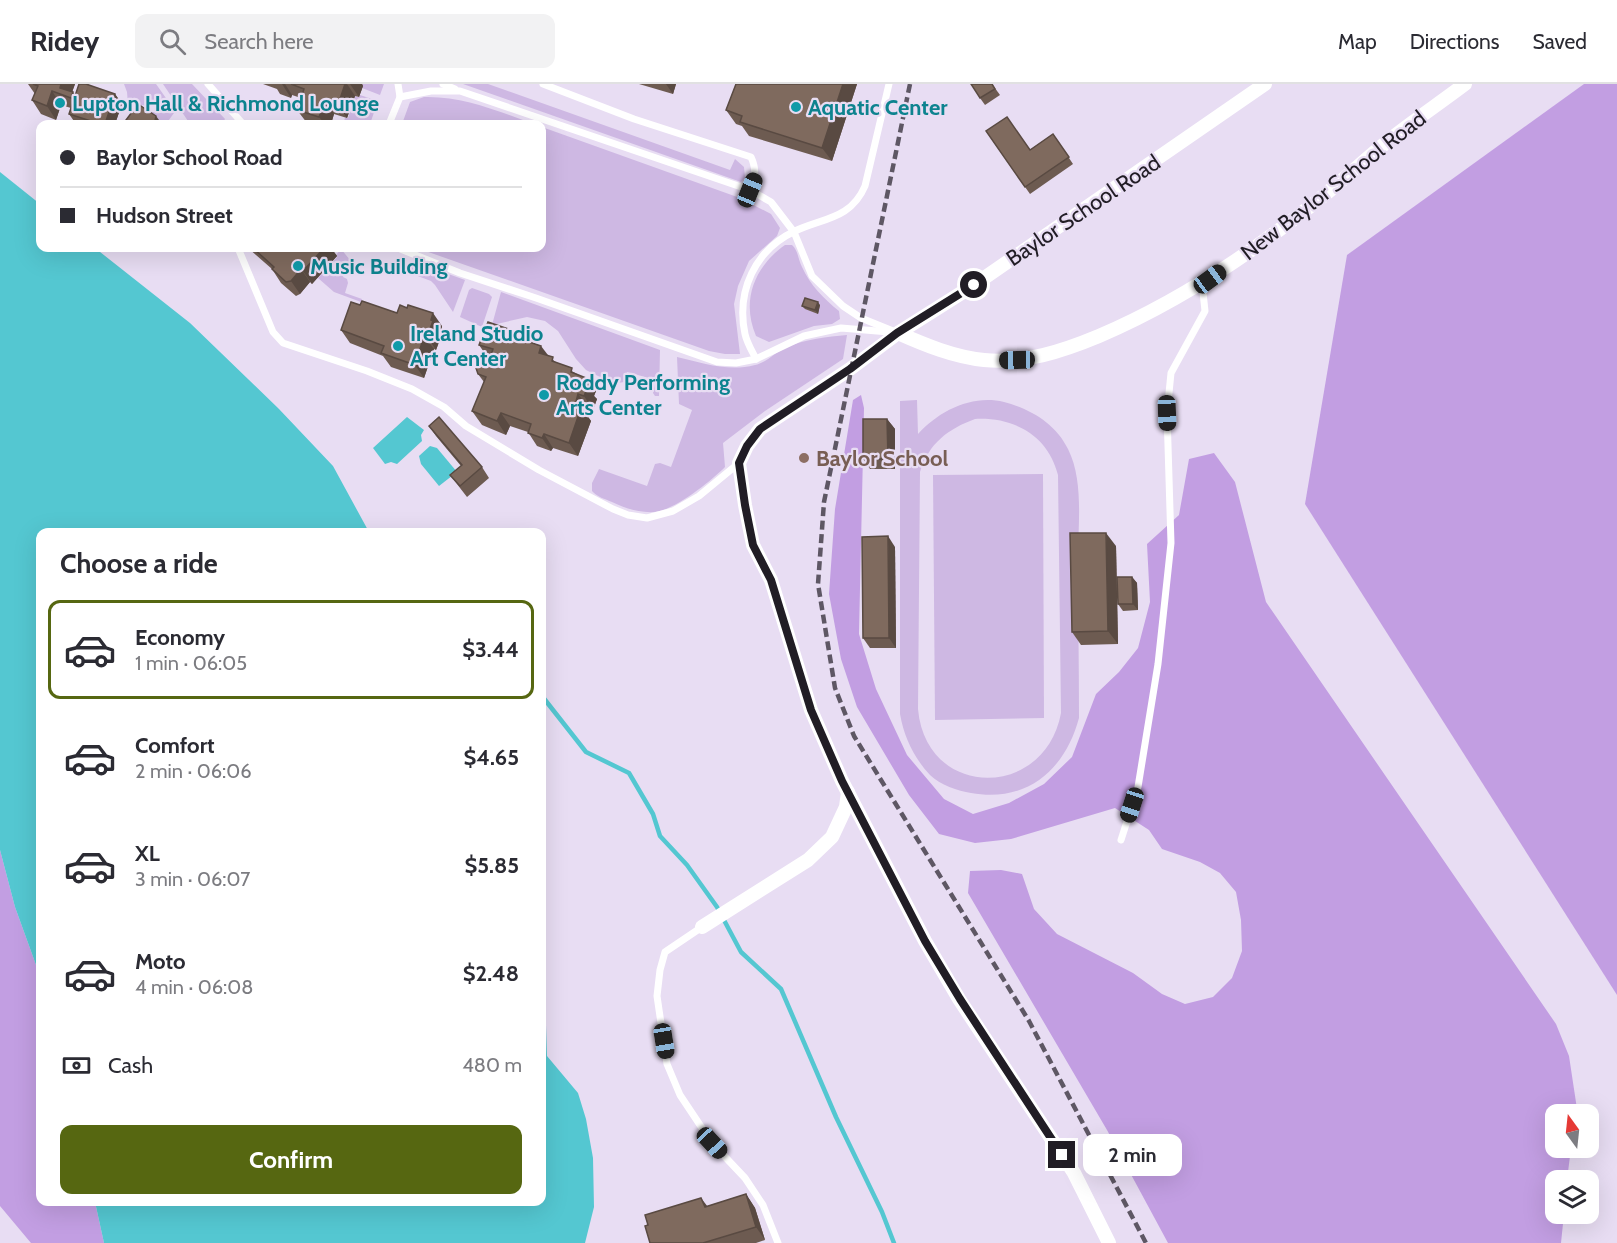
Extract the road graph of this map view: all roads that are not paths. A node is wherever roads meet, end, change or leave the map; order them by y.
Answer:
1 (208, 84) edge
2 (398, 84) edge
3 (443, 84) edge
4 (543, 84) edge
5 (889, 84) edge
6 (1265, 84) edge
7 (1465, 84) edge
8 (460, 91) junction
9 (400, 97) junction
10 (240, 120) edge
11 (391, 120) edge
12 (545, 120) edge
13 (546, 120) edge
14 (750, 190) junction
15 (794, 232) junction
16 (240, 252) edge
17 (408, 252) edge
18 (1202, 283) junction
19 (897, 333) junction
20 (756, 359) junction
21 (739, 463) junction
22 (848, 792) junction
23 (1121, 840) dead end
24 (702, 927) joint
25 (778, 1243) edge
26 (1109, 1243) edge

1 - 10 lane
2 - 9 lane
3 - 8 lane
4 - 14 lane
5 - 15 lane
6 - 19 street, Baylor School Road
7 - 18 street, New Baylor School Road
8 - 9 lane
8 - 12 lane
9 - 11 lane
13 - 14 lane
14 - 15 lane
15 - 19 lane
15 - 20 lane
16 - 21 lane
17 - 20 lane
18 - 19 street, New Baylor School Road
18 - 23 lane
19 - 20 lane
19 - 21 street, Baylor School Road
21 - 22 street
22 - 24 street
22 - 26 street
24 - 25 lane

